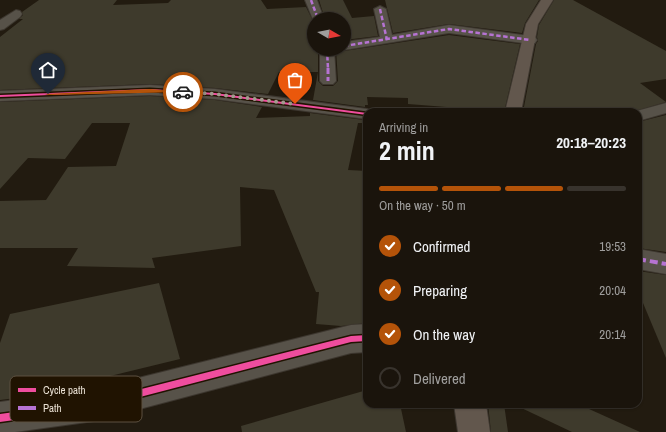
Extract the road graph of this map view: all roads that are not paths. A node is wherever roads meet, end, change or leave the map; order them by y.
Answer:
1 (311, 0) edge
2 (547, 0) edge
3 (380, 9) dead end
4 (315, 12) edge
5 (0, 16) edge
6 (0, 26) edge
7 (387, 40) junction
8 (530, 40) junction
9 (351, 45) edge
10 (327, 56) edge
11 (328, 81) dead end
12 (0, 96) edge
13 (514, 108) edge
14 (666, 108) edge
15 (363, 113) edge
16 (642, 115) edge
17 (642, 260) edge
18 (666, 264) edge
19 (363, 338) edge
20 (142, 393) edge
21 (471, 408) edge
22 (10, 417) edge
23 (0, 418) edge
24 (474, 432) edge

1 - 4 street
2 - 8 main road
3 - 7 street
5 - 6 street
7 - 8 street
7 - 9 street
8 - 13 main road
10 - 11 street
12 - 15 street
14 - 16 street
17 - 18 street
19 - 20 street
21 - 24 main road
22 - 23 street

